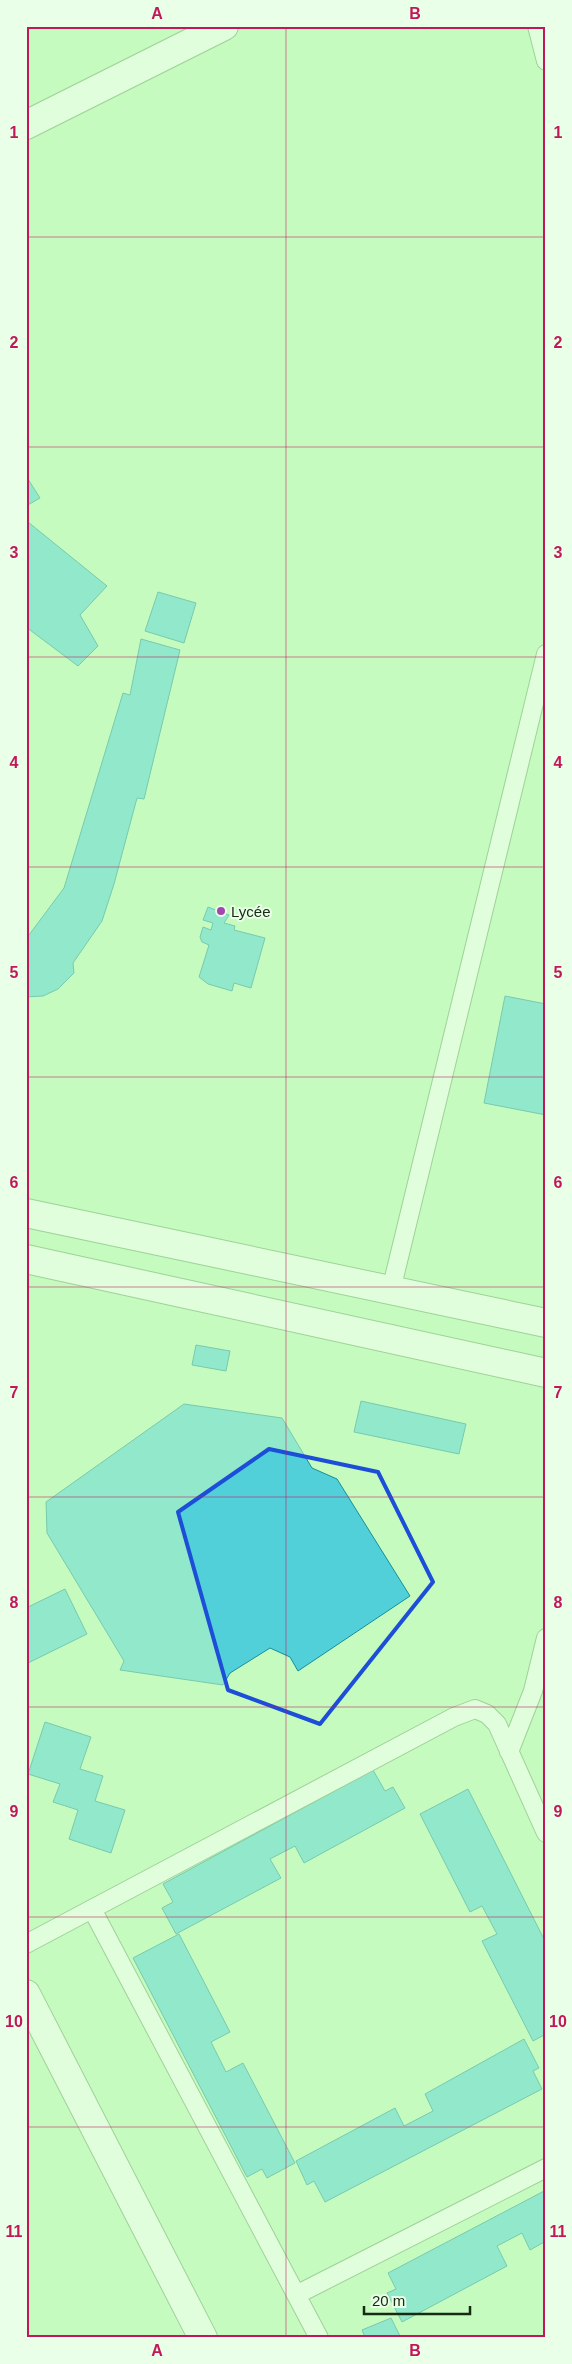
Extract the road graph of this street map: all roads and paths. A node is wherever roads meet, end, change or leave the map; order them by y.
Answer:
1 (224, 26) edge
2 (538, 26) edge
3 (546, 61) edge
4 (26, 126) edge
5 (546, 654) edge
6 (26, 1213) edge
7 (26, 1259) edge
8 (391, 1290) junction
9 (546, 1323) edge
10 (546, 1373) edge
11 (546, 1638) edge
12 (509, 1752) junction
13 (546, 1833) edge
14 (92, 1909) junction
15 (26, 1944) edge
16 (26, 1994) edge
17 (546, 2168) edge
18 (296, 2295) junction
19 (203, 2338) edge
20 (319, 2338) edge

1 - 4 street
2 - 3 lane
5 - 8 lane
6 - 8 street
7 - 10 street
8 - 9 street
11 - 12 lane
12 - 13 lane
12 - 14 lane
14 - 15 lane
14 - 18 lane
16 - 19 street
17 - 18 lane
18 - 20 lane

